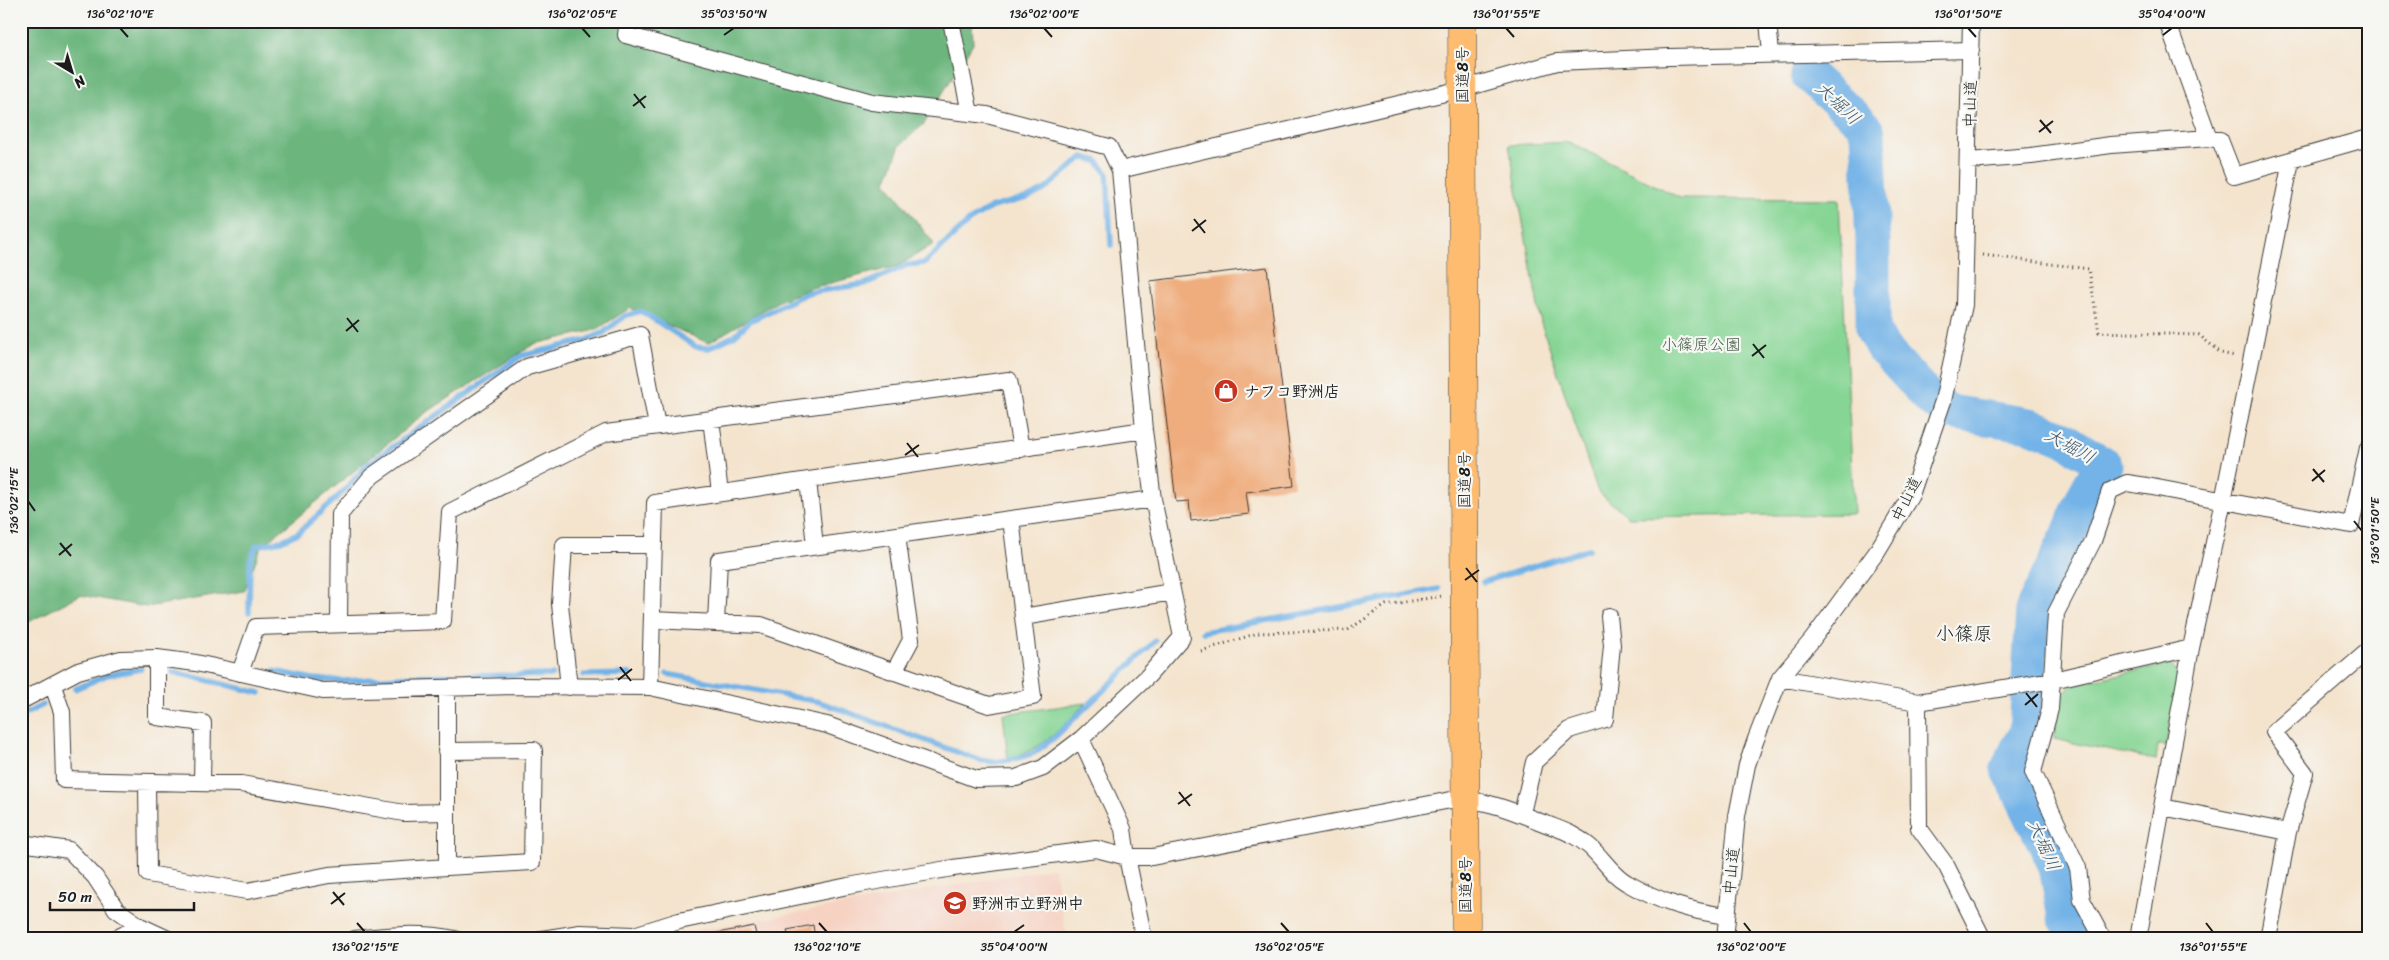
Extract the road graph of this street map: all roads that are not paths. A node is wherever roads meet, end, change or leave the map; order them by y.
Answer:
1 (628, 21) edge
2 (950, 21) edge
3 (1462, 21) edge
4 (1768, 21) edge
5 (1971, 21) edge
6 (2167, 21) edge
7 (1971, 50) junction
8 (1771, 54) junction
9 (1462, 89) junction
10 (970, 113) junction
11 (2209, 138) junction
12 (2368, 138) edge
13 (1969, 161) junction
14 (2291, 161) junction
15 (1120, 170) junction
16 (711, 419) junction
17 (657, 426) junction
18 (1144, 430) junction
19 (2368, 448) edge
20 (1021, 449) junction
21 (808, 480) junction
22 (720, 493) junction
23 (1153, 498) junction
24 (2223, 502) junction
25 (1011, 519) junction
26 (897, 535) junction
27 (654, 545) junction
28 (815, 546) junction
29 (1172, 592) junction
30 (1609, 616) dead end
31 (1023, 617) junction
32 (652, 620) junction
33 (716, 623) junction
34 (339, 624) junction
35 (2191, 648) junction
36 (2368, 651) edge
37 (157, 658) junction
38 (894, 672) junction
39 (240, 674) junction
40 (1780, 678) junction
41 (2047, 681) junction
42 (53, 686) junction
43 (569, 687) junction
44 (650, 687) junction
45 (447, 689) junction
46 (21, 701) edge
47 (1918, 702) junction
48 (1081, 739) junction
49 (446, 751) junction
50 (148, 782) junction
51 (202, 783) junction
52 (1465, 799) junction
53 (2162, 807) junction
54 (446, 812) junction
55 (1522, 813) junction
56 (2288, 832) junction
57 (21, 843) edge
58 (1127, 857) junction
59 (447, 867) junction
60 (1727, 916) junction
61 (140, 926) junction
62 (632, 937) edge
63 (115, 939) edge
64 (168, 939) edge
65 (355, 939) edge
66 (455, 939) edge
67 (542, 939) edge
68 (1144, 939) edge
69 (1466, 939) edge
70 (1725, 939) edge
71 (1983, 939) edge
72 (2102, 939) edge
73 (2138, 939) edge
74 (2268, 939) edge

1 - 10 street
2 - 10 street
3 - 9 highway, 国道8号
4 - 8 street
5 - 7 street, 中山道
6 - 11 street
7 - 8 street
7 - 13 street, 中山道
8 - 9 street
9 - 15 street
9 - 52 highway, 国道8号
10 - 15 street
11 - 13 street
11 - 14 street
12 - 14 street
13 - 40 street, 中山道
14 - 24 street
15 - 18 street
16 - 17 street
16 - 20 street
16 - 22 street
17 - 34 street
17 - 34 street
18 - 20 street
18 - 23 street
19 - 24 street
20 - 21 street
21 - 22 street
21 - 28 street
22 - 27 street
23 - 25 street
23 - 29 street
24 - 35 street
24 - 41 street
25 - 26 street
25 - 31 street
26 - 28 street
26 - 38 street
27 - 32 street
27 - 43 street
28 - 33 street
29 - 31 street
29 - 48 street
30 - 55 street
31 - 38 street
32 - 33 street
32 - 44 street
33 - 38 street
34 - 39 street
35 - 41 street
35 - 53 street
36 - 56 street
37 - 39 street
37 - 42 street
37 - 51 street
39 - 45 street
40 - 47 street
40 - 60 street, 中山道
41 - 47 street
41 - 72 street
42 - 46 street
42 - 50 street
43 - 44 street
43 - 45 street
44 - 48 street
45 - 49 street
47 - 71 street
48 - 58 street
49 - 54 street
49 - 59 street
50 - 51 street
50 - 59 street
51 - 54 street
52 - 55 street
52 - 58 street
52 - 69 highway, 国道8号
53 - 56 street
53 - 73 street
54 - 59 street
55 - 60 street
56 - 74 street
57 - 61 street
58 - 62 street
58 - 68 street
60 - 70 street, 中山道
61 - 63 street
61 - 64 street
62 - 67 street
65 - 66 street

